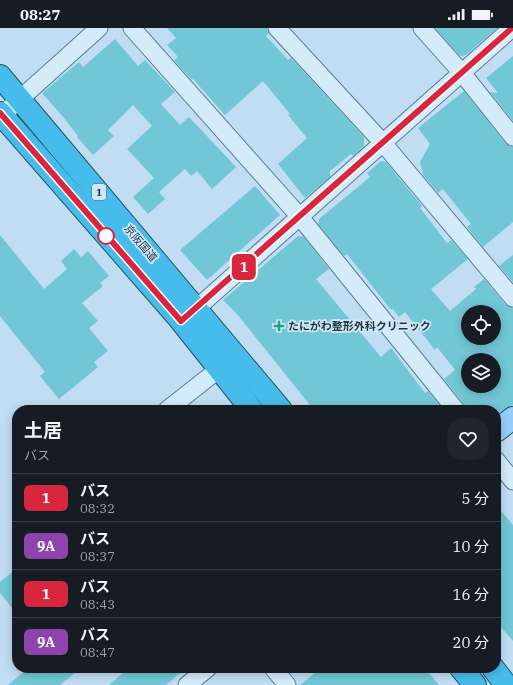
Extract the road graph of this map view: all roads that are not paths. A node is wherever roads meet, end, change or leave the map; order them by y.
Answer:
1 (99, 28) edge
2 (132, 28) edge
3 (277, 28) edge
4 (422, 28) edge
5 (512, 28) edge
6 (0, 76) edge
7 (465, 78) junction
8 (21, 99) junction
9 (1, 115) edge
10 (513, 137) edge
11 (383, 143) junction
12 (300, 217) junction
13 (513, 298) edge
14 (189, 315) junction
15 (219, 369) junction
16 (172, 405) edge
17 (248, 405) edge
18 (276, 405) edge
19 (452, 405) edge
20 (513, 418) edge
21 (501, 427) edge
22 (501, 466) edge
23 (513, 481) edge
24 (202, 673) edge
25 (277, 673) edge
26 (465, 673) edge
27 (497, 673) edge
28 (187, 685) edge
29 (287, 685) edge
30 (475, 685) edge
31 (506, 685) edge

1 - 8 street
2 - 12 street
3 - 11 street
4 - 7 street
5 - 7 street
6 - 8 highway, 京阪国道 / 1
7 - 10 street
7 - 11 street
8 - 9 street
8 - 14 highway, 京阪国道 / 1
9 - 14 highway, 京阪国道 / 1
11 - 12 street
11 - 13 street
12 - 14 street
12 - 19 street
14 - 15 highway, 京阪国道 / 1
14 - 18 highway, 京阪国道 / 1
15 - 16 street
15 - 17 highway, 京阪国道 / 1
20 - 21 main road
22 - 23 street
24 - 28 street
25 - 29 street
26 - 30 highway
27 - 31 highway

